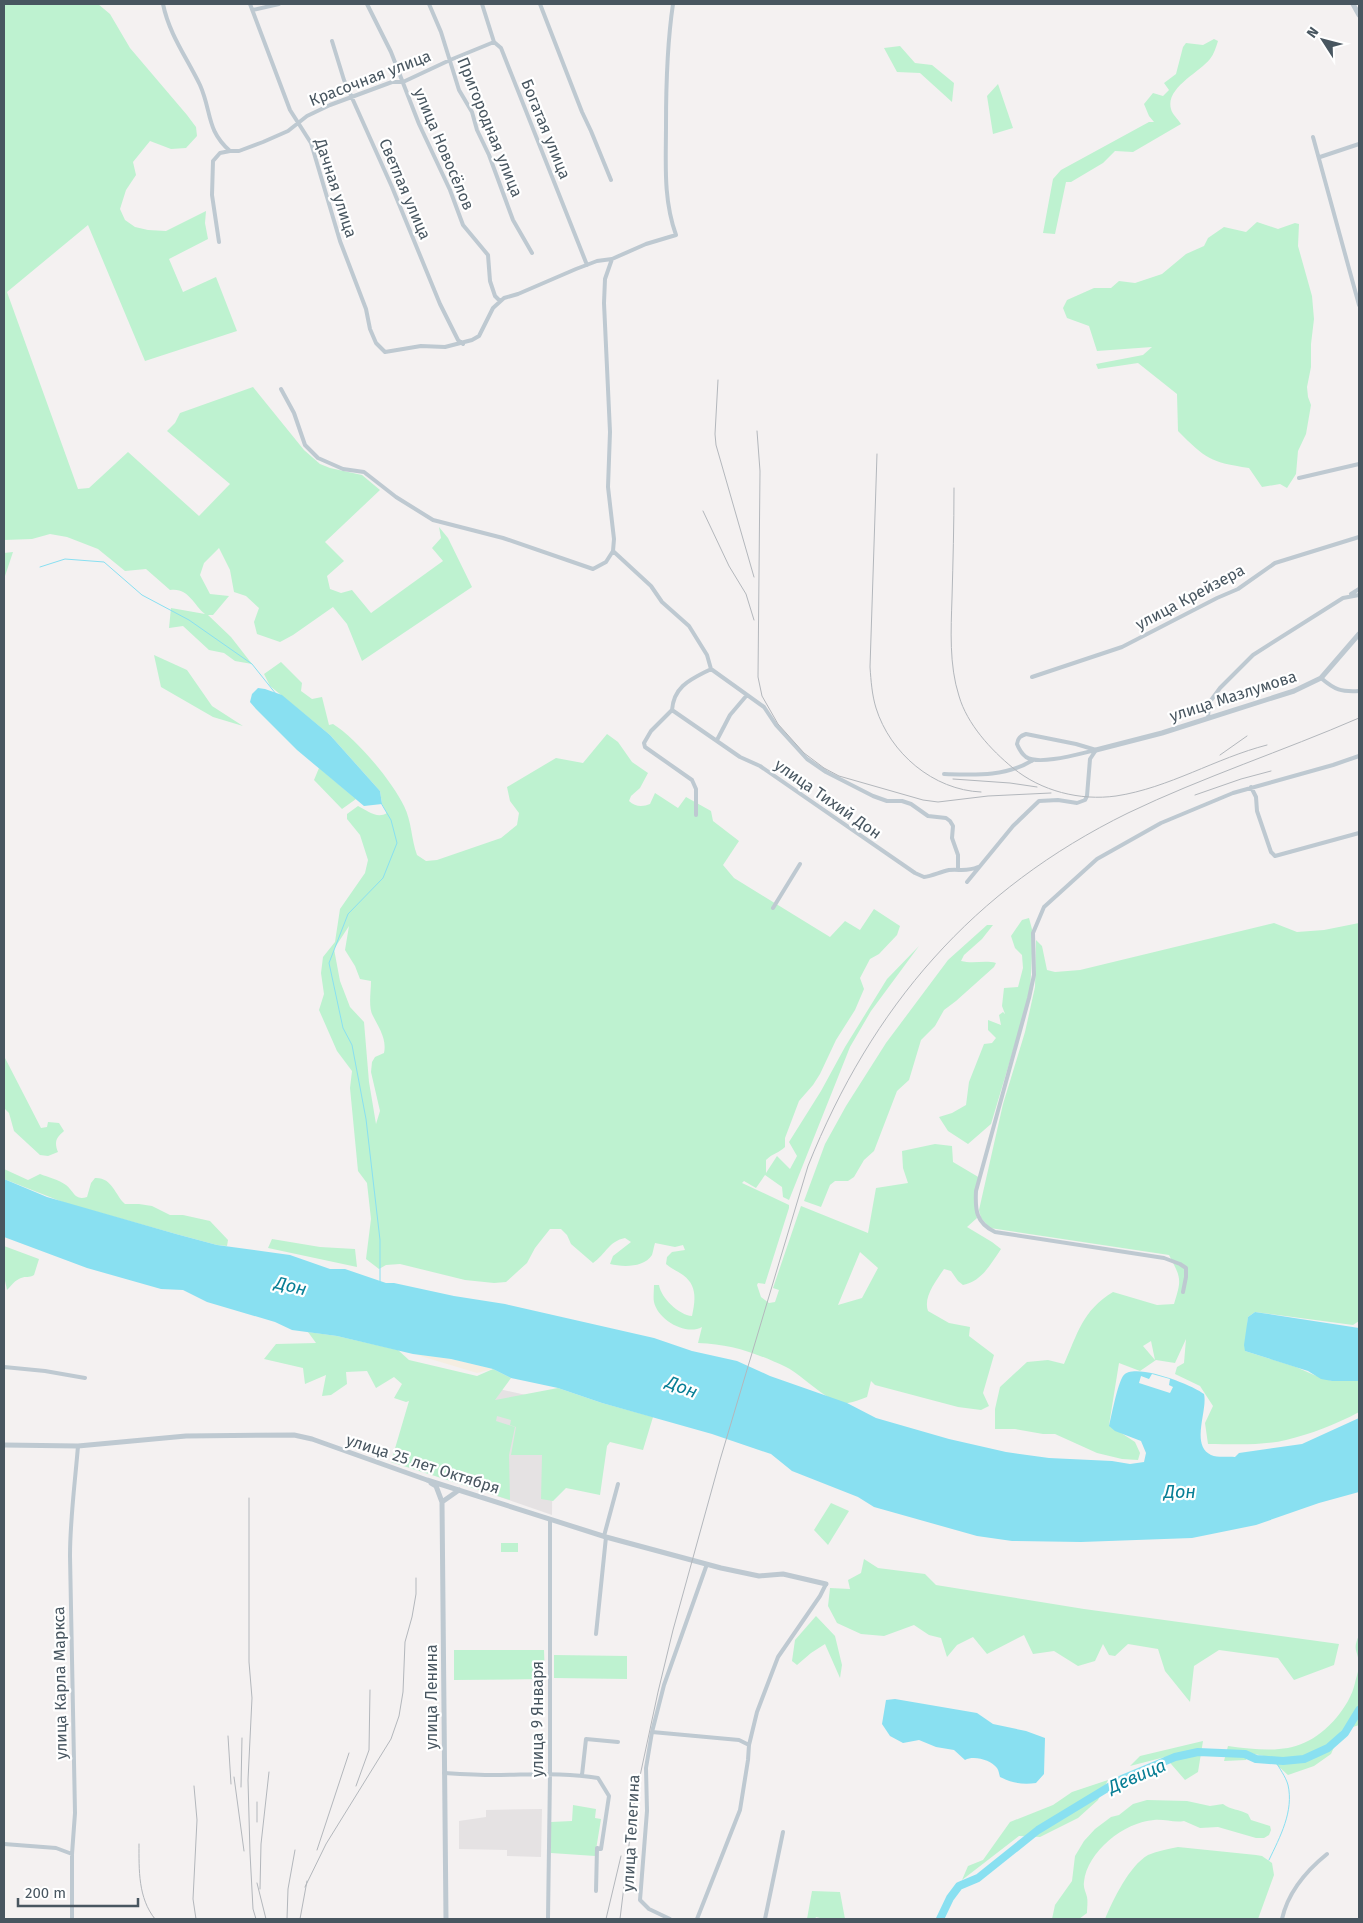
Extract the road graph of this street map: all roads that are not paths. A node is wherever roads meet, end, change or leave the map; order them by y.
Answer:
1 (164, 4) edge
2 (250, 4) edge
3 (279, 4) edge
4 (367, 4) edge
5 (482, 4) edge
6 (540, 4) edge
7 (672, 4) edge
8 (1353, 4) edge
9 (430, 5) edge
10 (253, 10) junction
11 (1359, 15) edge
12 (332, 40) dead end
13 (494, 42) junction
14 (450, 60) junction
15 (403, 82) junction
16 (352, 97) junction
17 (297, 123) junction
18 (1313, 137) dead end
19 (1359, 144) edge
20 (230, 151) junction
21 (1320, 156) junction
22 (611, 180) dead end
23 (219, 242) dead end
24 (532, 253) dead end
25 (612, 259) junction
26 (587, 265) junction
27 (500, 301) junction
28 (1359, 305) edge
29 (464, 344) junction
30 (281, 389) dead end
31 (1359, 464) edge
32 (1299, 478) dead end
33 (1359, 537) edge
34 (613, 551) junction
35 (1359, 589) edge
36 (1349, 595) junction
37 (1359, 595) edge
38 (1359, 634) edge
39 (711, 669) junction
40 (1032, 677) dead end
41 (1321, 678) junction
42 (1359, 691) edge
43 (747, 695) junction
44 (672, 710) junction
45 (1208, 718) junction
46 (718, 740) junction
47 (1096, 750) junction
48 (1359, 756) edge
49 (1033, 760) junction
50 (944, 774) dead end
51 (1252, 787) junction
52 (696, 815) dead end
53 (1359, 833) edge
54 (800, 864) dead end
55 (978, 867) junction
56 (958, 870) junction
57 (967, 882) dead end
58 (773, 908) dead end
59 (1183, 1292) dead end
60 (4, 1368) edge
61 (85, 1378) dead end
62 (4, 1445) edge
63 (78, 1446) junction
64 (427, 1480) junction
65 (618, 1484) dead end
66 (459, 1490) junction
67 (442, 1502) junction
68 (550, 1520) junction
69 (605, 1536) junction
70 (707, 1564) junction
71 (826, 1584) joint
72 (596, 1634) dead end
73 (652, 1732) junction
74 (618, 1742) dead end
75 (749, 1745) junction
76 (444, 1773) junction
77 (550, 1774) junction
78 (582, 1775) junction
79 (783, 1832) dead end
80 (4, 1844) edge
81 (72, 1854) junction
82 (1327, 1854) dead end
83 (596, 1891) dead end
84 (72, 1919) edge
85 (446, 1919) edge
86 (548, 1919) edge
87 (670, 1919) edge
88 (697, 1919) edge
89 (765, 1919) edge
90 (1282, 1919) edge

1 - 20 street
2 - 10 street, Дачная улица
3 - 10 street
4 - 15 street, улица Новосёлов
5 - 13 street, Богатая улица
6 - 22 street
7 - 25 street
8 - 11 street
9 - 14 street, Пригородная улица
10 - 17 street, Дачная улица
12 - 16 street, Светлая улица
13 - 14 street, Красочная улица
13 - 26 street, Богатая улица
14 - 15 street, Красочная улица
14 - 24 street, Пригородная улица
15 - 16 street, Красочная улица
15 - 27 street, улица Новосёлов
16 - 17 street, Красочная улица
16 - 29 street, Светлая улица
17 - 20 street, Красочная улица
17 - 29 street, Дачная улица
18 - 21 street
19 - 21 street
20 - 23 street
21 - 28 street
25 - 26 street
25 - 34 street
26 - 27 street
27 - 29 street
30 - 34 street
31 - 32 street
33 - 40 street, улица Крейзера
34 - 39 street
35 - 36 street
36 - 37 street
36 - 45 street
38 - 41 street, улица Мазлумова
39 - 43 street
39 - 44 street
41 - 42 street
41 - 45 street, улица Мазлумова
43 - 46 street
43 - 56 street
44 - 46 street, улица Тихий Дон
44 - 52 street
45 - 47 street, улица Мазлумова
46 - 56 street, улица Тихий Дон
47 - 49 street
47 - 49 street
47 - 55 street
48 - 51 street
49 - 50 street
51 - 53 street
51 - 59 street
54 - 58 street
55 - 56 street, улица Тихий Дон
55 - 57 street
60 - 61 street
62 - 63 street, улица 25 лет Октября
63 - 64 street, улица 25 лет Октября
63 - 81 street, улица Карла Маркса
64 - 66 street, улица 25 лет Октября
64 - 67 street
65 - 69 street
66 - 67 street
66 - 68 street, улица 25 лет Октября
67 - 76 street, улица Ленина
68 - 69 street, улица 25 лет Октября
68 - 77 street, улица 9 Января
69 - 70 street, улица 25 лет Октября
69 - 72 street
70 - 71 street, улица 25 лет Октября
70 - 73 street, улица Телегина
71 - 75 street
73 - 75 street
73 - 87 street, улица Телегина
74 - 78 street
75 - 88 street
76 - 77 street
76 - 85 street, улица Ленина
77 - 78 street
77 - 86 street, улица 9 Января
78 - 83 street
79 - 89 street
80 - 81 street
81 - 84 street, улица Карла Маркса
82 - 90 street

